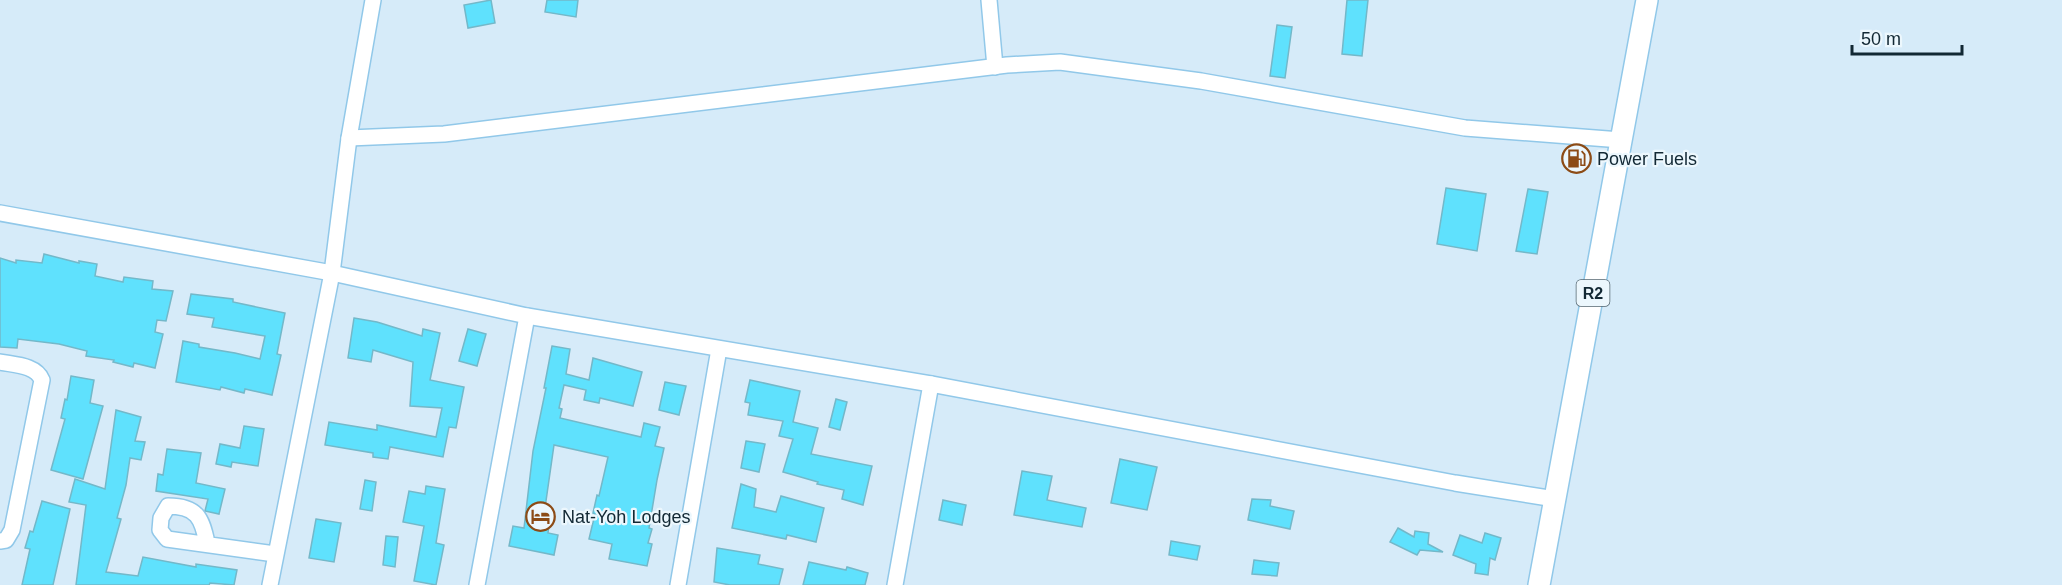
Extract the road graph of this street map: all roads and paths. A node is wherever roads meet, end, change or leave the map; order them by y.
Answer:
1 (373, 0) edge
2 (989, 0) edge
3 (1647, 0) edge
4 (995, 67) junction
5 (349, 138) junction
6 (1621, 140) junction
7 (0, 213) edge
8 (332, 273) junction
9 (527, 315) junction
10 (719, 349) junction
11 (0, 362) edge
12 (931, 384) junction
13 (1555, 499) junction
14 (0, 541) edge
15 (207, 543) dead end
16 (275, 554) junction
17 (270, 585) edge
18 (477, 585) edge
19 (678, 585) edge
20 (895, 585) edge
21 (1539, 585) edge

1 - 5 street
2 - 4 street
3 - 6 highway, R2
4 - 5 street
4 - 6 street
5 - 8 street
6 - 13 highway, R2
7 - 8 street
8 - 9 street
8 - 16 street
9 - 10 street
9 - 18 street
10 - 12 street
10 - 19 street
11 - 14 street
12 - 13 street
12 - 20 street
13 - 21 highway, R2
15 - 16 street
16 - 17 street

